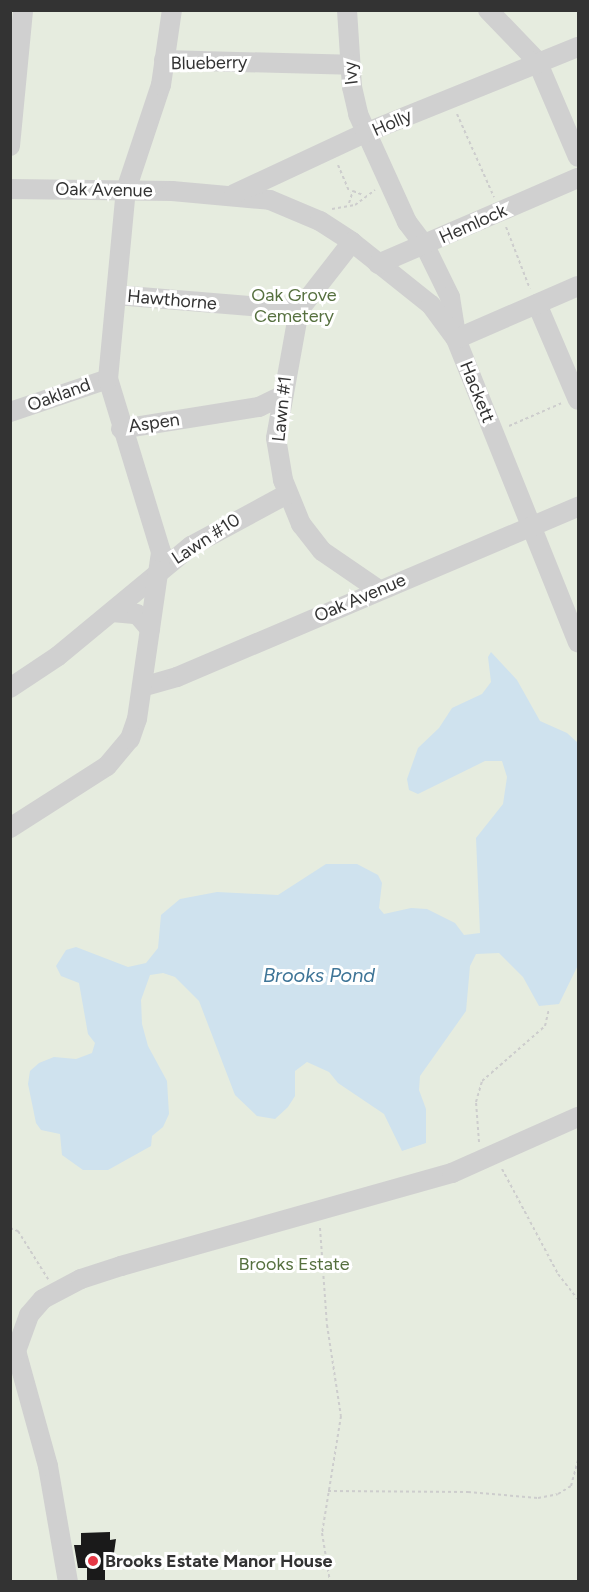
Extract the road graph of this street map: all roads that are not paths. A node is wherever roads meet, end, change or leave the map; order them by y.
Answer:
1 (23, 10) edge
2 (172, 10) edge
3 (347, 10) edge
4 (488, 10) edge
5 (579, 47) edge
6 (164, 60) junction
7 (537, 61) junction
8 (350, 65) junction
9 (365, 134) junction
10 (10, 146) edge
11 (579, 157) edge
12 (579, 178) edge
13 (10, 189) edge
14 (126, 190) junction
15 (234, 194) junction
16 (352, 242) junction
17 (426, 246) junction
18 (378, 264) junction
19 (579, 286) edge
20 (116, 296) junction
21 (537, 304) junction
22 (299, 310) junction
23 (456, 339) junction
24 (108, 379) junction
25 (282, 396) junction
26 (578, 398) edge
27 (10, 412) edge
28 (121, 429) junction
29 (287, 494) junction
30 (579, 507) edge
31 (531, 527) junction
32 (161, 570) junction
33 (379, 590) junction
34 (112, 612) junction
35 (150, 629) junction
36 (579, 642) edge
37 (142, 687) junction
38 (10, 688) edge
39 (10, 828) edge
40 (579, 1117) edge
41 (68, 1581) edge

1 - 10 lane
2 - 6 lane
3 - 8 lane, Ivy
4 - 7 lane
5 - 7 lane, Holly
6 - 8 lane, Blueberry
6 - 14 lane, Blueberry
7 - 9 lane, Holly
7 - 11 lane
8 - 9 lane, Ivy
9 - 15 lane
9 - 17 lane, Holly
12 - 17 lane, Hemlock
13 - 14 lane, Oak Avenue
14 - 15 lane, Oak Avenue
14 - 20 lane, Hawthorne
15 - 16 lane, Oak Avenue
16 - 18 lane, Oak Avenue
16 - 22 lane, Lawn #1
17 - 18 lane
17 - 23 lane, Hemlock
18 - 23 lane, Oak Avenue
19 - 21 lane, Hackett
20 - 22 lane, Hawthorne
20 - 24 lane, Aspen
21 - 23 lane, Hackett
21 - 26 lane
22 - 25 lane, Lawn #1
23 - 31 lane, Hackett
24 - 27 lane, Oakland
24 - 28 lane, Aspen
25 - 28 lane, Aspen
25 - 29 lane, Lawn #1
28 - 32 lane, Lawn #10
29 - 32 lane, Lawn #10
29 - 33 lane, Lawn #1
30 - 31 lane, Oak Avenue
31 - 33 lane, Oak Avenue
31 - 36 lane, Hackett
32 - 34 lane
32 - 35 lane
33 - 37 lane, Oak Avenue
34 - 35 lane
34 - 38 lane
35 - 37 lane
37 - 39 lane
40 - 41 lane

